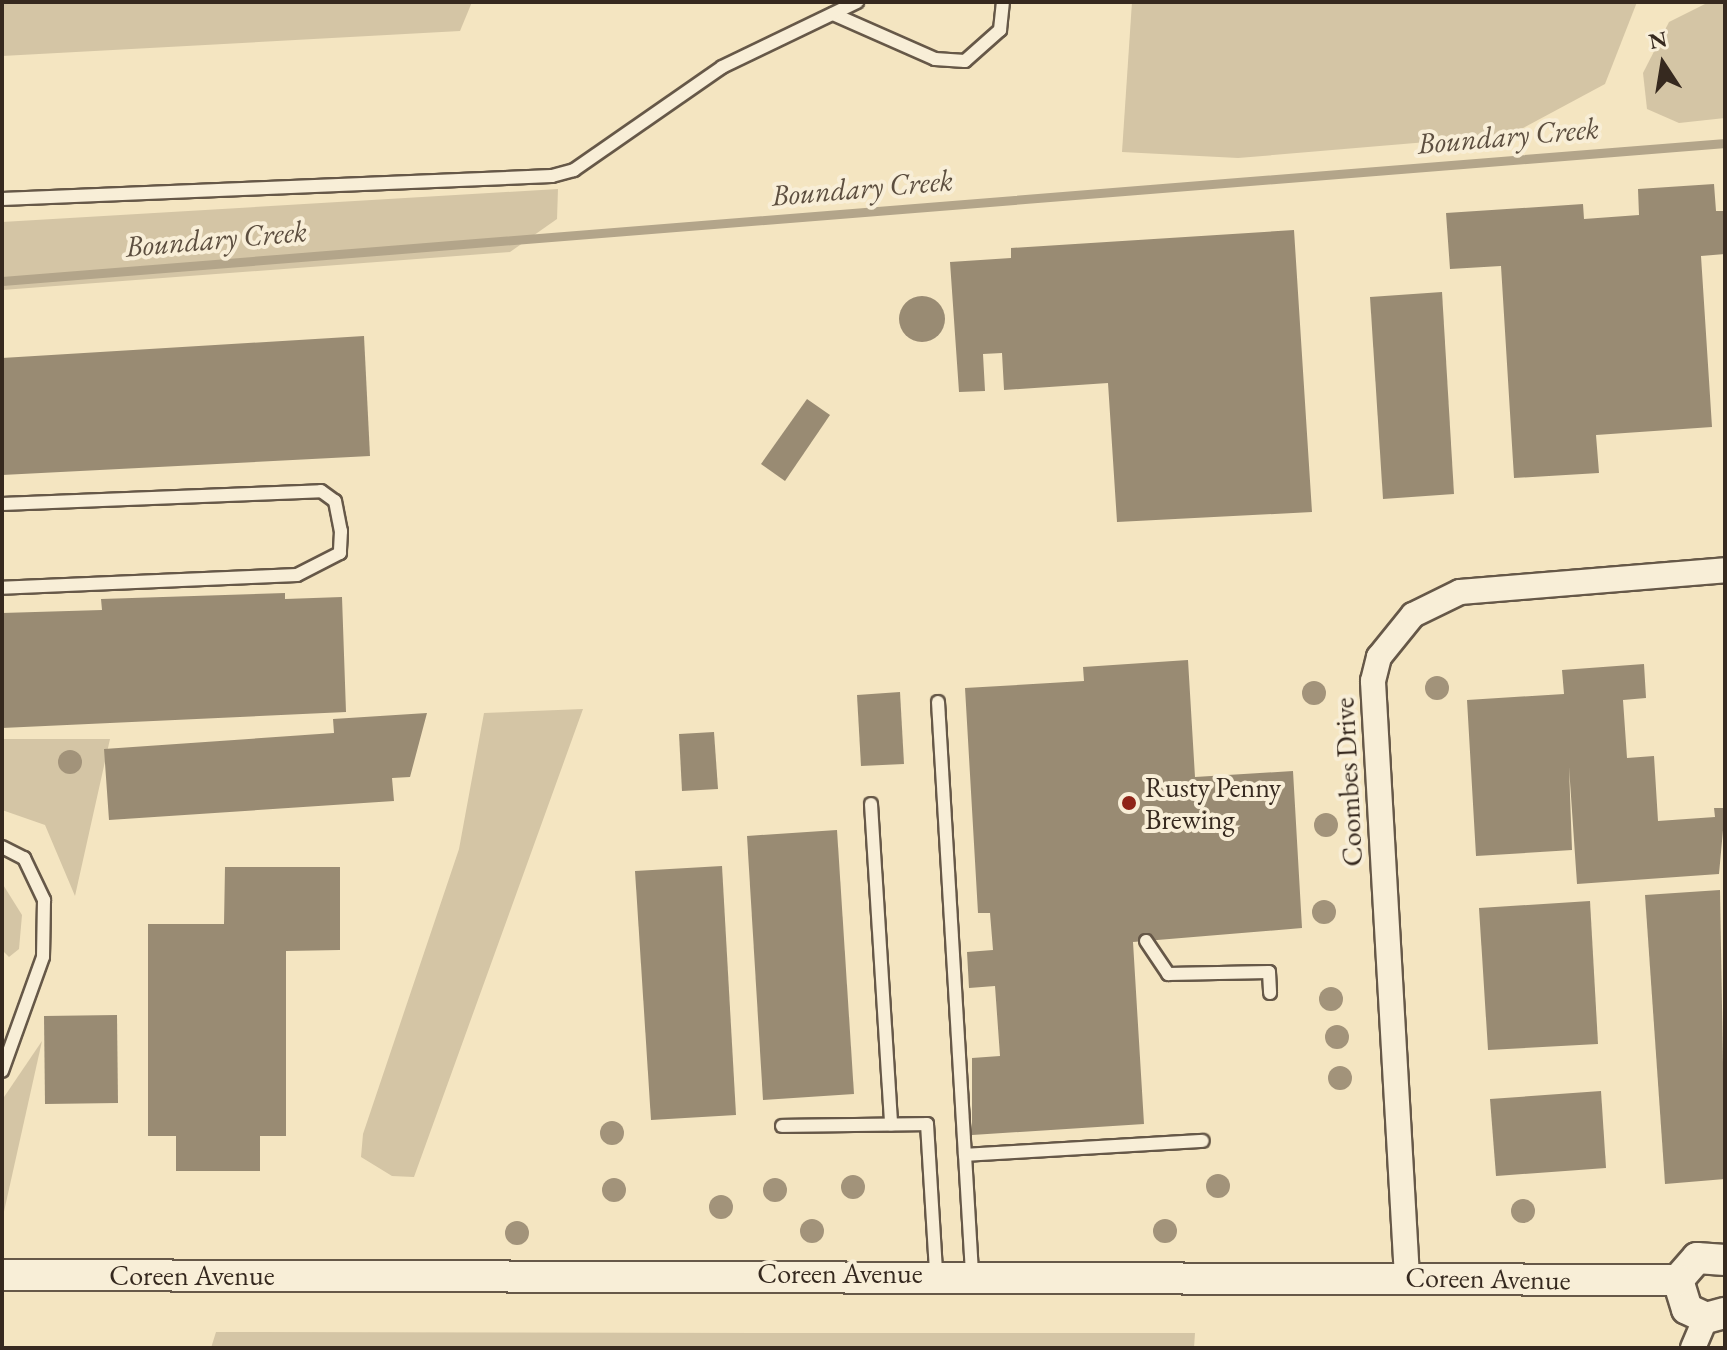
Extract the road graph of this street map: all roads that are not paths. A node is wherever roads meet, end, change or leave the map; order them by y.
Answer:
1 (857, 2) edge
2 (1003, 2) edge
3 (833, 14) junction
4 (2, 199) edge
5 (2, 504) edge
6 (1725, 570) edge
7 (2, 588) edge
8 (938, 702) dead end
9 (871, 804) dead end
10 (2, 847) edge
11 (1146, 941) dead end
12 (1270, 993) dead end
13 (2, 1071) edge
14 (891, 1124) junction
15 (782, 1126) dead end
16 (1203, 1141) dead end
17 (965, 1155) junction
18 (1725, 1260) edge
19 (936, 1273) junction
20 (972, 1274) junction
21 (2, 1275) edge
22 (1407, 1277) junction
23 (1678, 1280) junction
24 (1716, 1316) edge
25 (1693, 1348) edge

1 - 3 lane
2 - 3 lane
3 - 4 lane
5 - 7 lane
6 - 22 street, Coombes Drive
8 - 17 lane
9 - 14 lane
10 - 13 lane
11 - 12 lane
14 - 15 lane
14 - 19 lane
16 - 17 lane
17 - 20 lane
18 - 23 street
19 - 20 street, Coreen Avenue
19 - 21 street, Coreen Avenue
20 - 22 street, Coreen Avenue
22 - 23 street, Coreen Avenue
23 - 24 street
24 - 25 street

